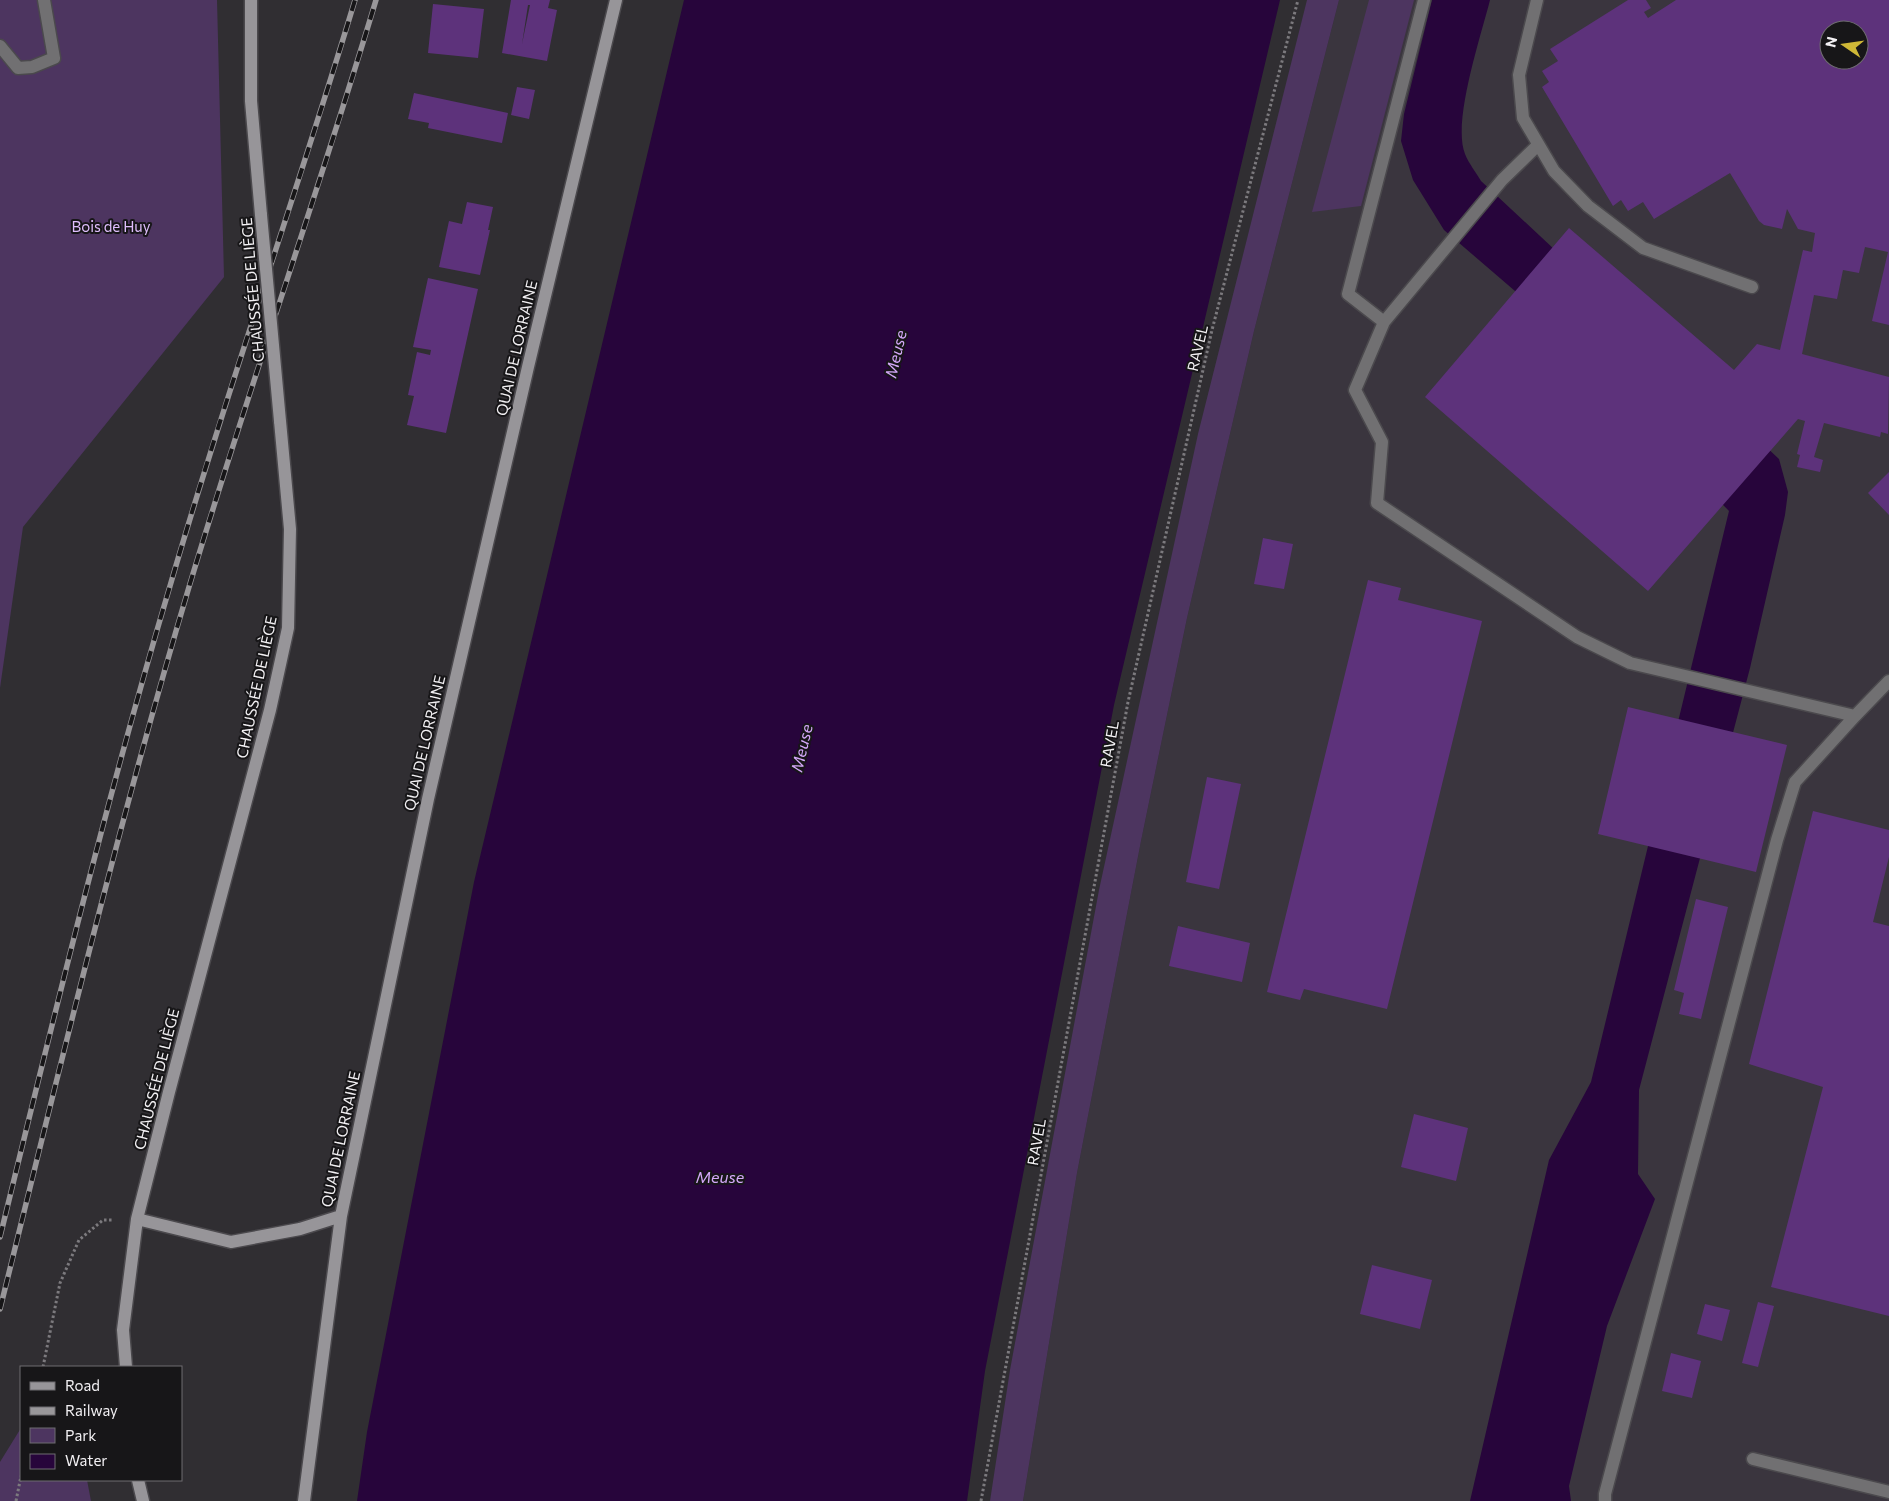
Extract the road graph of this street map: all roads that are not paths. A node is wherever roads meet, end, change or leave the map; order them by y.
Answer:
1 (44, 0) edge
2 (251, 0) edge
3 (616, 0) edge
4 (1424, 0) edge
5 (1537, 0) edge
6 (0, 46) edge
7 (1538, 145) junction
8 (1752, 287) dead end
9 (1384, 322) junction
10 (1889, 681) edge
11 (1855, 716) junction
12 (341, 1216) junction
13 (137, 1219) junction
14 (126, 1366) edge
15 (1753, 1459) dead end
16 (138, 1481) edge
17 (1889, 1492) edge
18 (143, 1501) edge
19 (304, 1501) edge
20 (1605, 1501) edge

1 - 6 street
2 - 13 main road, CHAUSSÉE DE LIÈGE, bridge
3 - 12 main road, QUAI DE LORRAINE
4 - 9 street
5 - 7 street
7 - 8 street
7 - 9 street
9 - 11 street
10 - 11 street
11 - 20 street
12 - 13 main road
12 - 19 main road, QUAI DE LORRAINE
13 - 14 main road, CHAUSSÉE DE LIÈGE
15 - 17 street
16 - 18 main road

